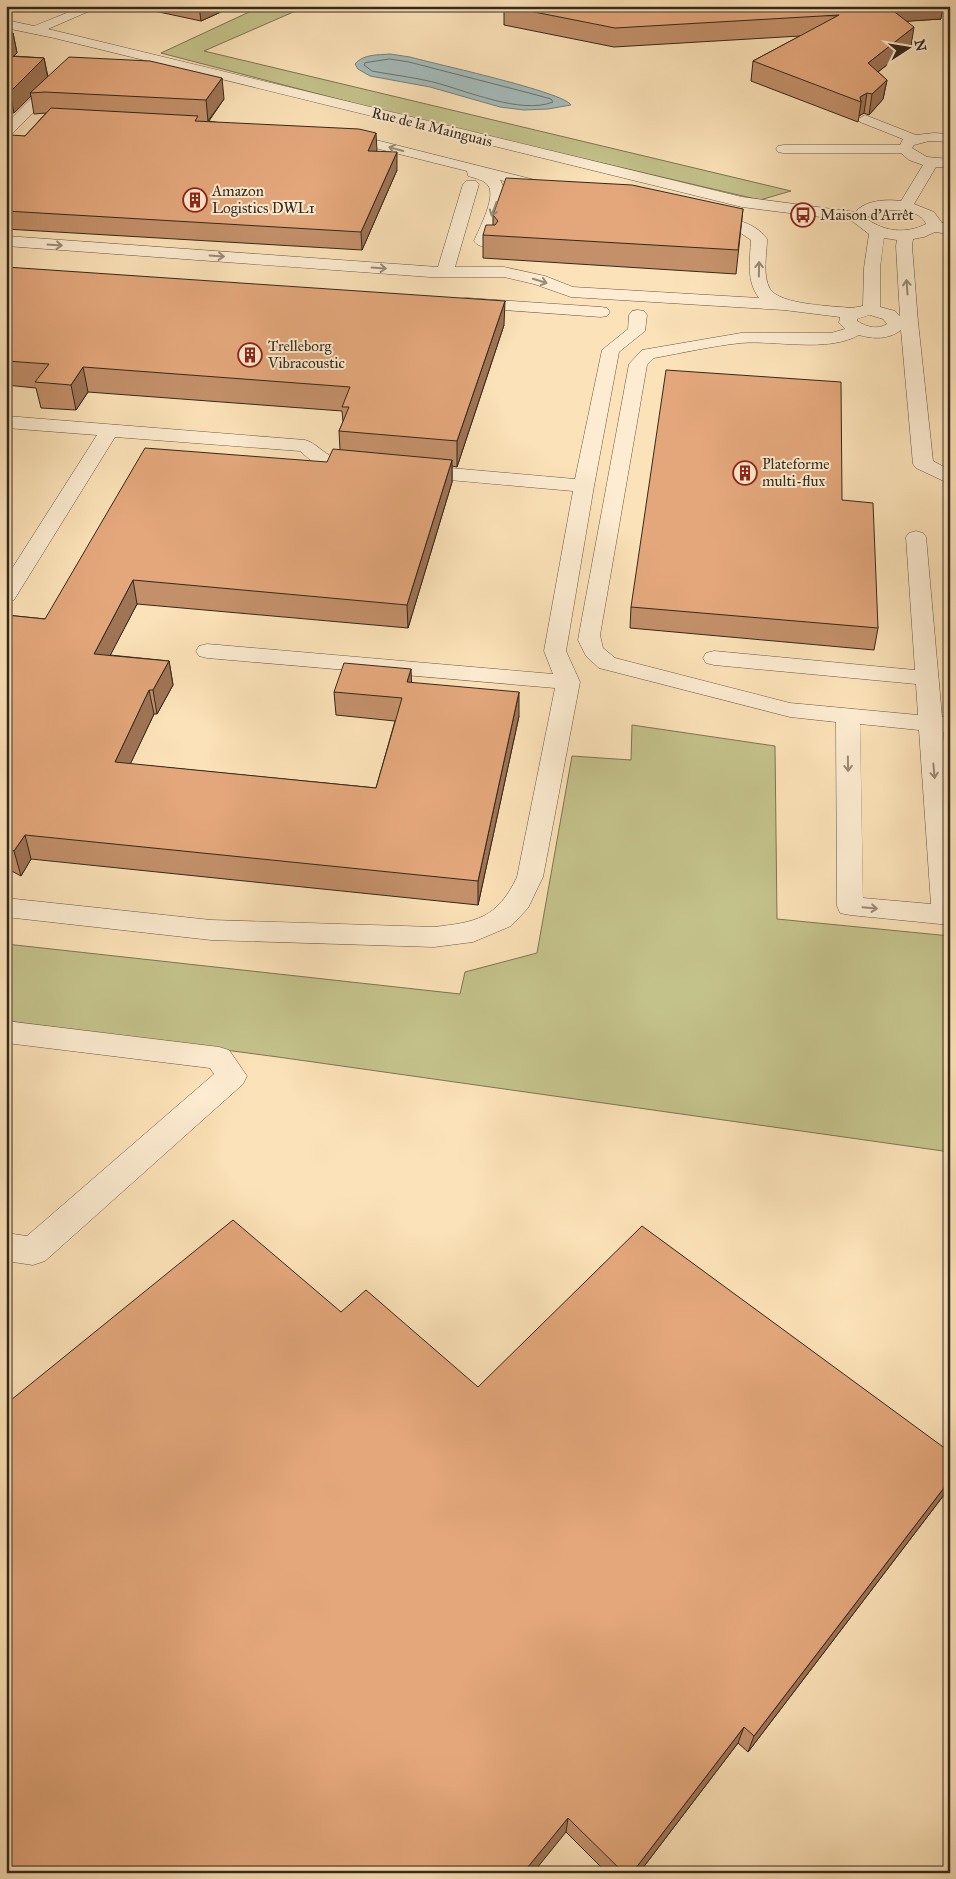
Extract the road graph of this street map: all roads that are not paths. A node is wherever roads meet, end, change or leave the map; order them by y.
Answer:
1 (95, 6) edge
2 (6, 24) edge
3 (35, 30) junction
4 (133, 54) junction
5 (110, 60) edge
6 (72, 70) edge
7 (865, 119) edge
8 (6, 132) edge
9 (326, 133) edge
10 (950, 138) edge
11 (910, 144) junction
12 (783, 149) dead end
13 (382, 161) edge
14 (932, 162) junction
15 (950, 163) edge
16 (471, 184) dead end
17 (524, 196) edge
18 (905, 207) junction
19 (694, 216) edge
20 (859, 217) junction
21 (933, 227) junction
22 (950, 229) edge
23 (878, 232) junction
24 (906, 236) junction
25 (6, 242) edge
26 (488, 243) edge
27 (445, 272) junction
28 (450, 302) edge
29 (784, 305) junction
30 (871, 310) junction
31 (638, 315) junction
32 (657, 316) dead end
33 (852, 320) junction
34 (741, 322) dead end
35 (902, 324) junction
36 (6, 422) edge
37 (110, 430) junction
38 (378, 468) edge
39 (397, 470) edge
40 (950, 478) edge
41 (584, 486) junction
42 (916, 537) dead end
43 (6, 595) edge
44 (207, 651) dead end
45 (714, 658) dead end
46 (926, 678) junction
47 (568, 682) junction
48 (848, 715) junction
49 (940, 724) edge
50 (6, 907) edge
51 (947, 915) edge
52 (6, 1032) edge
53 (20, 1249) edge

1 - 3 street
2 - 3 street, Rue de la Mainguais
3 - 4 street, Rue de la Mainguais
4 - 5 street
4 - 20 street, Rue de la Mainguais
6 - 8 street
7 - 11 street
17 -> 9 street
10 - 11 street
11 - 12 street
11 - 14 street
13 -> 26 street
14 - 15 street
14 - 18 street
16 - 27 street
18 - 20 street
18 - 21 street
29 -> 19 street
20 - 23 street
21 - 22 street
21 - 24 street
23 - 24 street
23 - 30 street
35 -> 24 street
25 -> 27 street
27 -> 29 street
28 - 31 street
29 - 33 street
30 - 33 street
30 - 35 street
31 - 32 street
31 - 41 street
33 - 34 street
33 - 35 street
33 - 48 street
35 - 40 street
36 - 37 street
37 - 38 street
37 - 43 street
39 - 41 street
41 - 47 street
42 - 46 street
44 - 47 street
45 - 46 street
46 - 49 street
47 - 50 street
48 - 49 street
48 -> 51 street
49 -> 51 street
52 - 53 street

